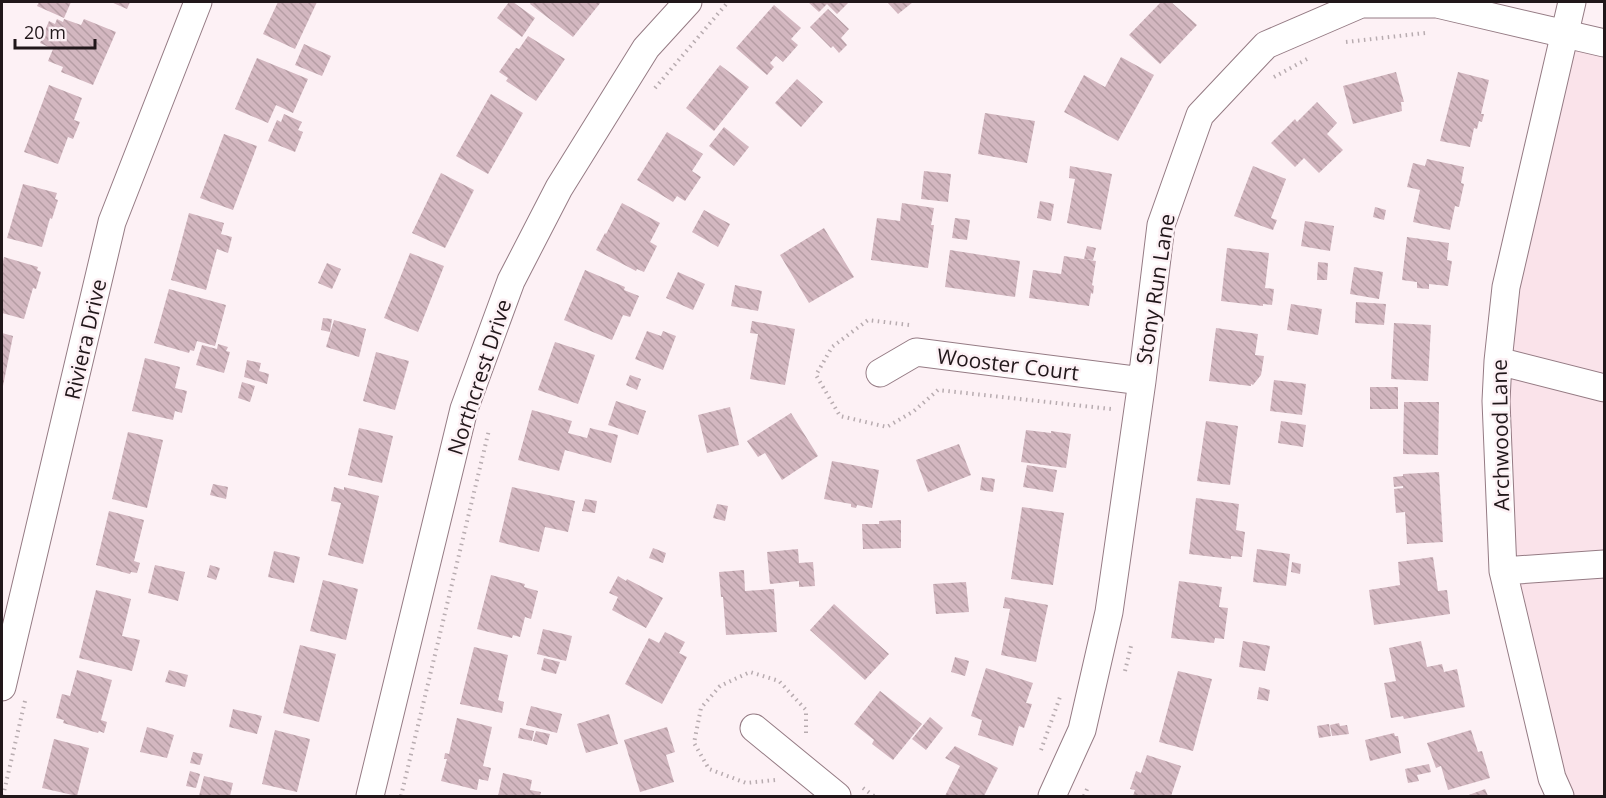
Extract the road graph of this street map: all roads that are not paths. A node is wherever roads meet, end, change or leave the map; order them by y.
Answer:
1 (198, 2) edge
2 (688, 2) edge
3 (1572, 2) edge
4 (1565, 33) junction
5 (1605, 43) edge
6 (1498, 361) junction
7 (880, 373) dead end
8 (1142, 381) junction
9 (1605, 388) edge
10 (1605, 564) edge
11 (1503, 571) junction
12 (14, 690) edge
13 (754, 728) dead end
14 (370, 796) edge
15 (837, 796) edge
16 (1052, 796) edge
17 (1560, 796) edge

1 - 12 street, Riviera Drive
2 - 14 street, Northcrest Drive
3 - 4 street, Archwood Lane
4 - 5 street, Stony Run Lane
4 - 6 street, Archwood Lane
4 - 8 street, Stony Run Lane
6 - 9 street
6 - 11 street, Archwood Lane
7 - 8 street, Wooster Court
8 - 16 street, Stony Run Lane
10 - 11 street
11 - 17 street, Archwood Lane
13 - 15 street

